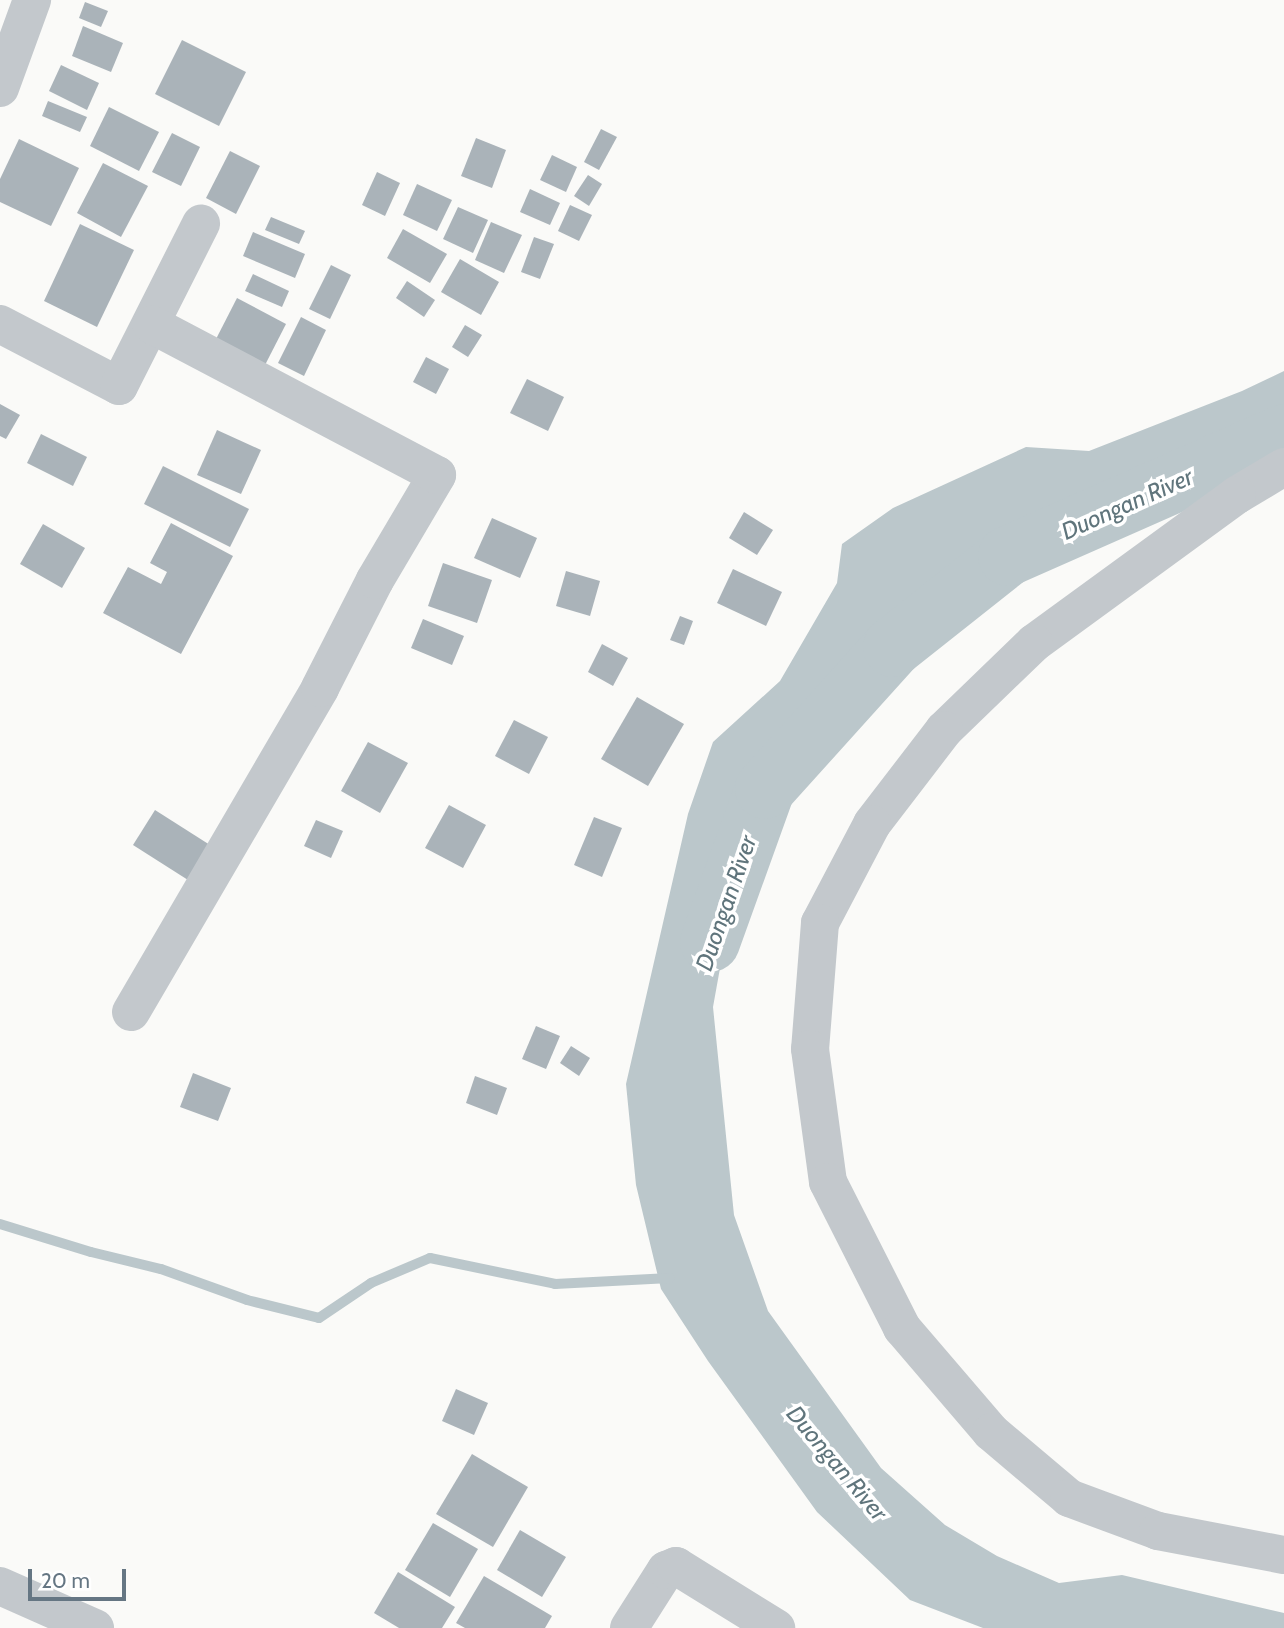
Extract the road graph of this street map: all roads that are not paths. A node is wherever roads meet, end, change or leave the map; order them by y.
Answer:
1 (32, 0) edge
2 (0, 88) edge
3 (201, 224) dead end
4 (0, 324) edge
5 (151, 324) junction
6 (1284, 467) edge
7 (131, 1012) dead end
8 (1284, 1555) edge
9 (0, 1586) edge
10 (95, 1628) edge
11 (629, 1628) edge
12 (776, 1628) edge

1 - 2 street
3 - 5 street
4 - 5 street
5 - 7 street
6 - 8 street
9 - 10 street
11 - 12 street

